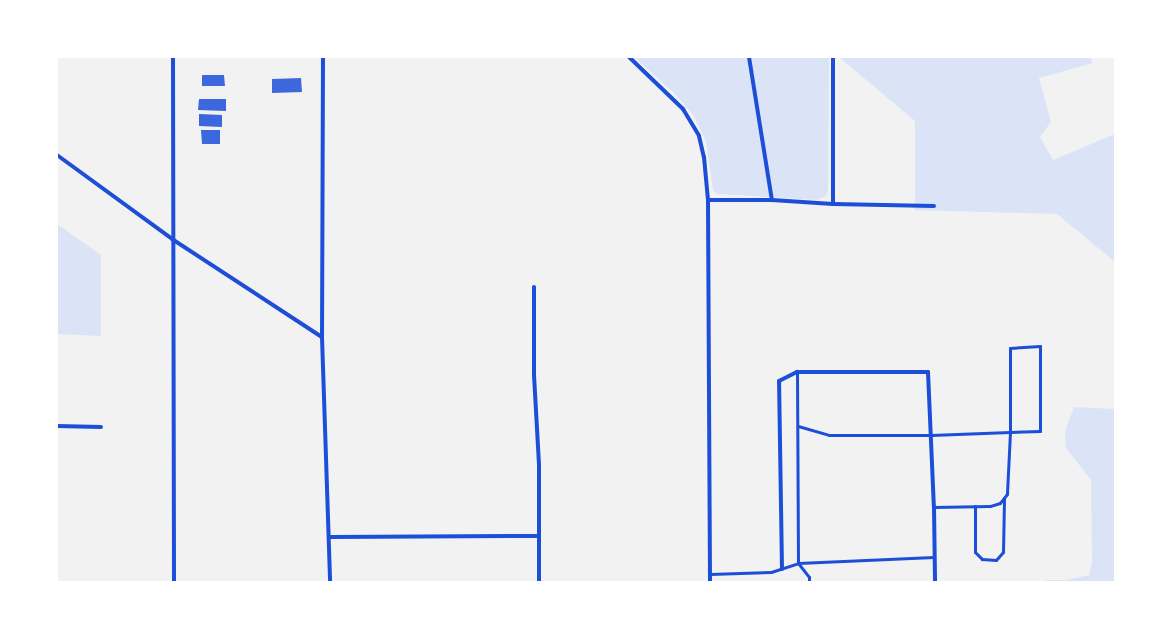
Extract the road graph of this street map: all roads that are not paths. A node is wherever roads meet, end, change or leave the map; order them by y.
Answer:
1 (173, 57) edge
2 (323, 57) edge
3 (629, 57) edge
4 (749, 57) edge
5 (832, 57) edge
6 (57, 155) edge
7 (708, 200) junction
8 (772, 200) junction
9 (833, 204) junction
10 (934, 206) dead end
11 (172, 239) junction
12 (534, 287) dead end
13 (322, 337) junction
14 (797, 372) junction
15 (57, 426) edge
16 (798, 426) junction
17 (101, 427) dead end
18 (1010, 432) junction
19 (931, 435) junction
20 (1004, 498) junction
21 (975, 506) junction
22 (934, 507) junction
23 (539, 536) junction
24 (330, 537) junction
25 (934, 557) junction
26 (798, 563) junction
27 (782, 569) junction
28 (710, 574) junction
29 (174, 582) edge
30 (330, 582) edge
31 (540, 582) edge
32 (710, 582) edge
33 (809, 582) edge
34 (935, 582) edge

1 - 11 street
2 - 13 street
3 - 7 street
4 - 8 street
5 - 9 street
6 - 11 street
7 - 8 street
7 - 28 street
8 - 9 street
9 - 10 street
11 - 13 street
11 - 29 street
12 - 23 street
13 - 24 street
14 - 16 lane
14 - 19 street
14 - 27 street
15 - 17 street
16 - 19 lane
16 - 26 lane
18 - 18 lane
18 - 19 lane
18 - 20 lane
19 - 22 street
20 - 21 lane
20 - 21 lane
21 - 22 lane
22 - 25 street
23 - 24 street
23 - 31 street
24 - 30 street
25 - 26 lane
25 - 34 street
26 - 27 lane
26 - 33 lane
27 - 28 lane
28 - 32 street

